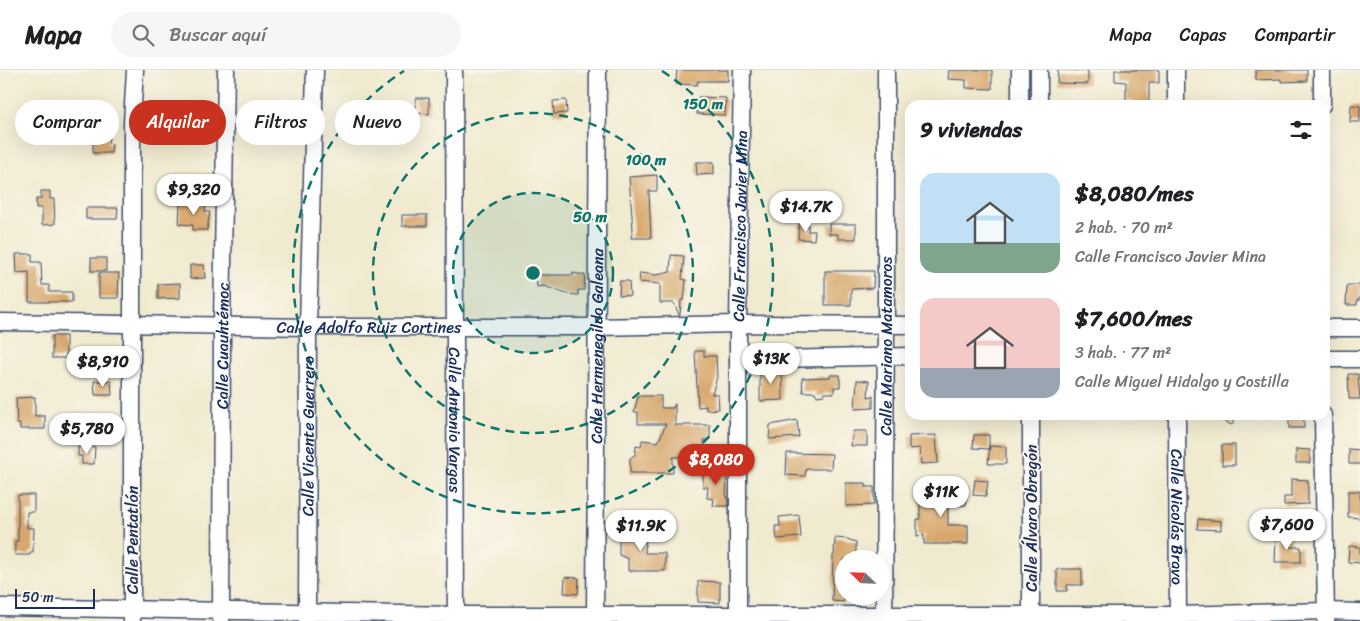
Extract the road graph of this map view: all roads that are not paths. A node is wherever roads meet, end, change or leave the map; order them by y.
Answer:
1 (134, 70) edge
2 (226, 70) edge
3 (315, 70) edge
4 (454, 70) edge
5 (598, 70) edge
6 (742, 70) edge
7 (886, 70) edge
8 (1020, 70) edge
9 (1039, 70) edge
10 (1176, 70) edge
11 (1322, 70) edge
12 (1020, 100) edge
13 (1039, 100) edge
14 (1176, 100) edge
15 (1322, 100) edge
16 (0, 322) edge
17 (132, 324) junction
18 (738, 324) junction
19 (222, 325) junction
20 (886, 325) junction
21 (905, 325) edge
22 (455, 326) junction
23 (308, 327) junction
24 (595, 327) junction
25 (1330, 328) edge
26 (1360, 328) edge
27 (886, 356) junction
28 (905, 356) edge
29 (1330, 359) edge
30 (1360, 359) edge
31 (738, 360) junction
32 (1031, 420) edge
33 (1177, 420) edge
34 (1323, 420) edge
35 (0, 607) edge
36 (1360, 612) edge
37 (132, 615) edge
38 (221, 616) edge
39 (1326, 616) edge
40 (306, 617) edge
41 (884, 617) edge
42 (456, 618) edge
43 (595, 618) edge
44 (738, 618) edge
45 (1031, 618) edge
46 (1178, 618) edge

1 - 17 street, Calle Pentatlón
2 - 19 street, Calle Cuauhtémoc
3 - 23 street, Calle Vicente Guerrero
4 - 22 street, Calle Antonio Vargas
5 - 24 street, Calle Hermenegildo Galeana
6 - 18 street, Calle Francisco Javier Mina
7 - 20 street, Calle Mariano Matamoros
8 - 12 street
9 - 13 street
10 - 14 street
11 - 15 street
16 - 17 street, Calle Adolfo Ruiz Cortines
17 - 19 street, Calle Adolfo Ruiz Cortines
17 - 37 street, Calle Pentatlón
18 - 20 street, Calle Adolfo Ruiz Cortines
18 - 24 street, Calle Adolfo Ruiz Cortines
18 - 31 street, Calle Francisco Javier Mina
19 - 23 street, Calle Adolfo Ruiz Cortines
19 - 38 street, Calle Cuauhtémoc
20 - 21 street, Calle Adolfo Ruiz Cortines
20 - 27 street, Calle Mariano Matamoros
22 - 23 street, Calle Adolfo Ruiz Cortines
22 - 24 street, Calle Adolfo Ruiz Cortines
22 - 42 street, Calle Antonio Vargas
23 - 40 street, Calle Vicente Guerrero
24 - 43 street, Calle Hermenegildo Galeana
25 - 26 street
27 - 28 street
27 - 31 street
27 - 41 street, Calle Mariano Matamoros
29 - 30 street
31 - 44 street, Calle Francisco Javier Mina
32 - 45 street, Calle Álvaro Obregón
33 - 46 street, Calle Nicolás Bravo
34 - 39 street
35 - 37 street
36 - 39 street
37 - 38 street
38 - 40 street
39 - 46 street
40 - 42 street
41 - 44 street
41 - 45 street
42 - 43 street
43 - 44 street
45 - 46 street

